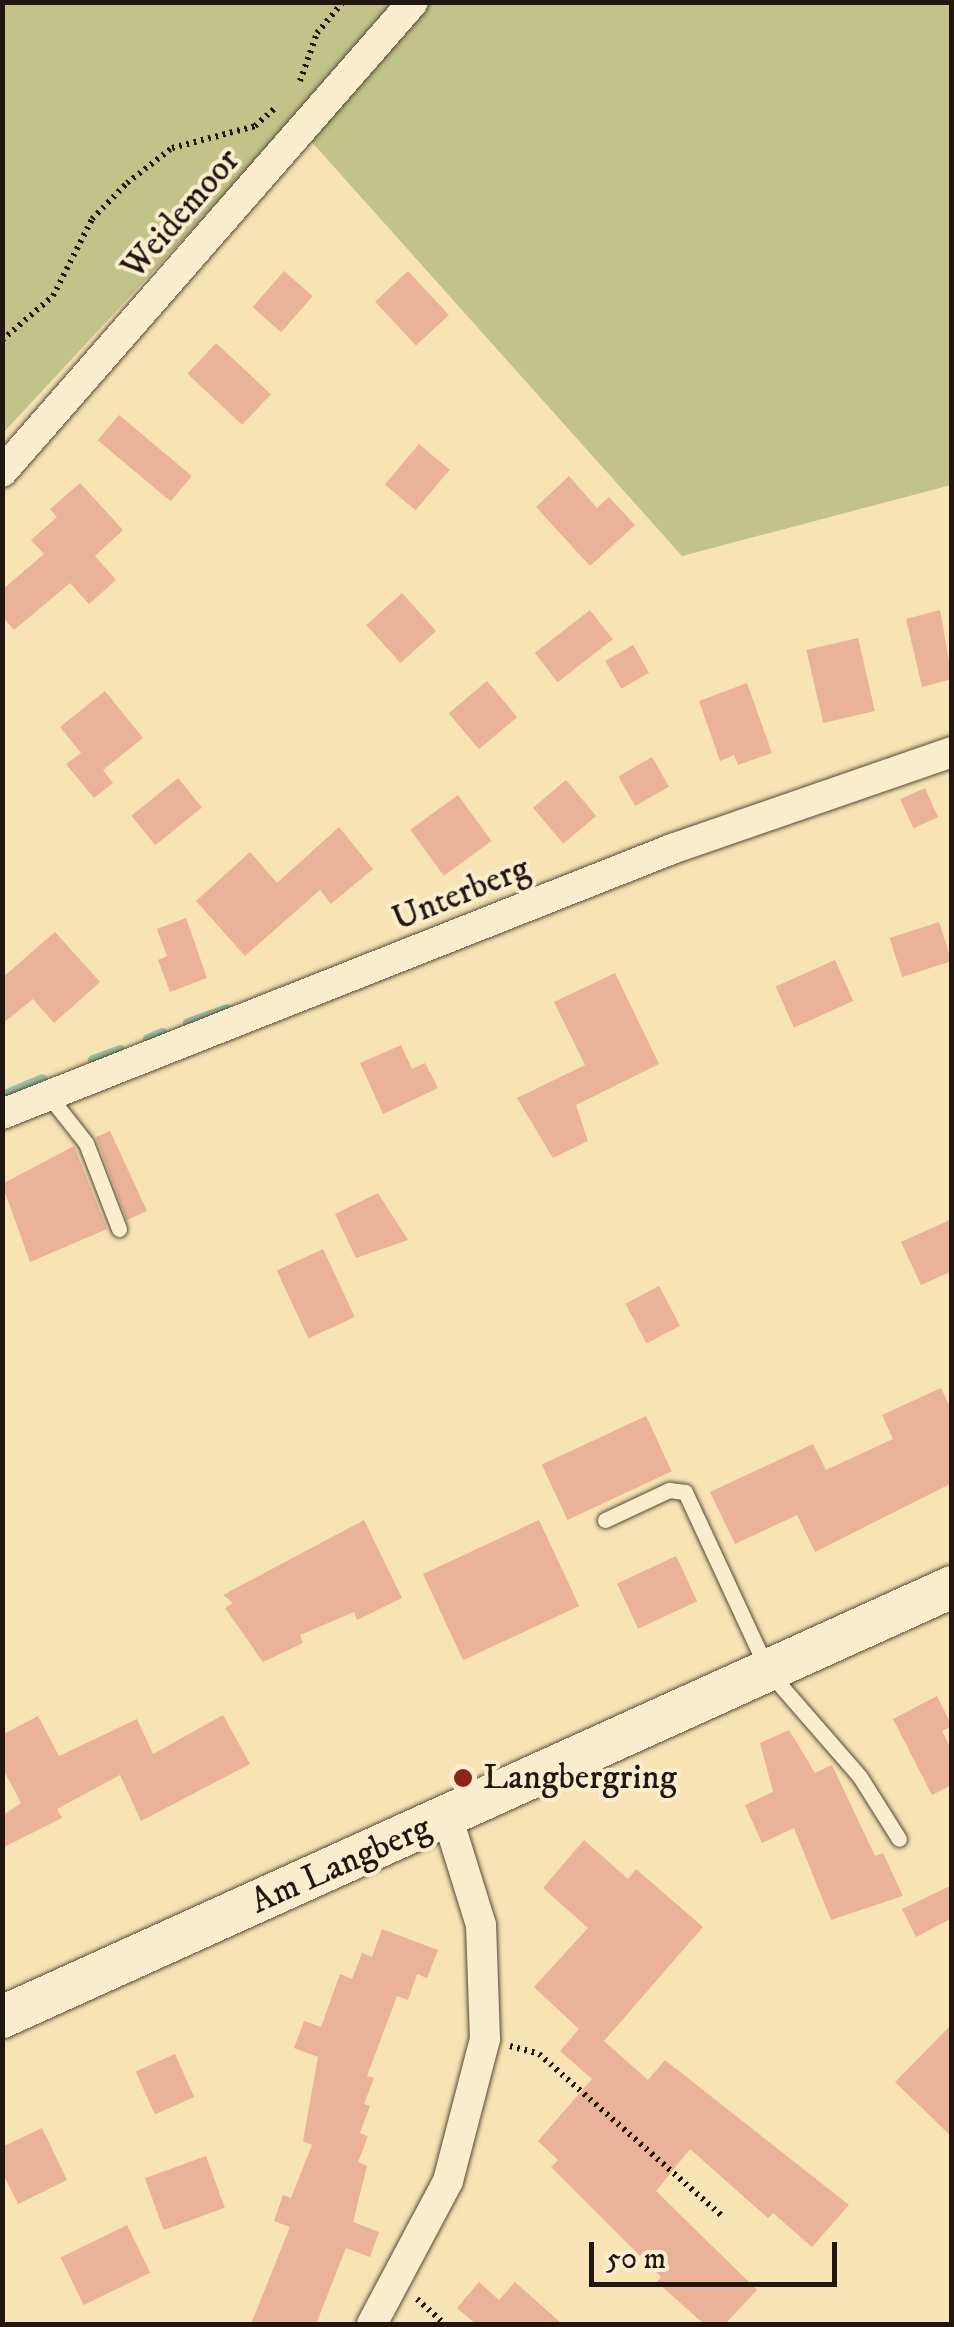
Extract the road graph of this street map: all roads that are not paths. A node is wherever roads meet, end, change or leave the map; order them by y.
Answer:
1 (414, 2) edge
2 (2, 472) edge
3 (952, 752) edge
4 (49, 1096) junction
5 (2, 1114) edge
6 (119, 1229) dead end
7 (606, 1520) dead end
8 (952, 1587) edge
9 (768, 1670) junction
10 (447, 1816) junction
11 (899, 1838) dead end
12 (2, 2017) edge
13 (372, 2324) edge

1 - 2 street, Weidemoor
3 - 4 street, Unterberg
4 - 5 street, Unterberg
4 - 6 lane
7 - 9 lane
8 - 9 street, Am Langberg
9 - 10 street, Am Langberg
9 - 11 lane
10 - 12 street, Am Langberg
10 - 13 street

